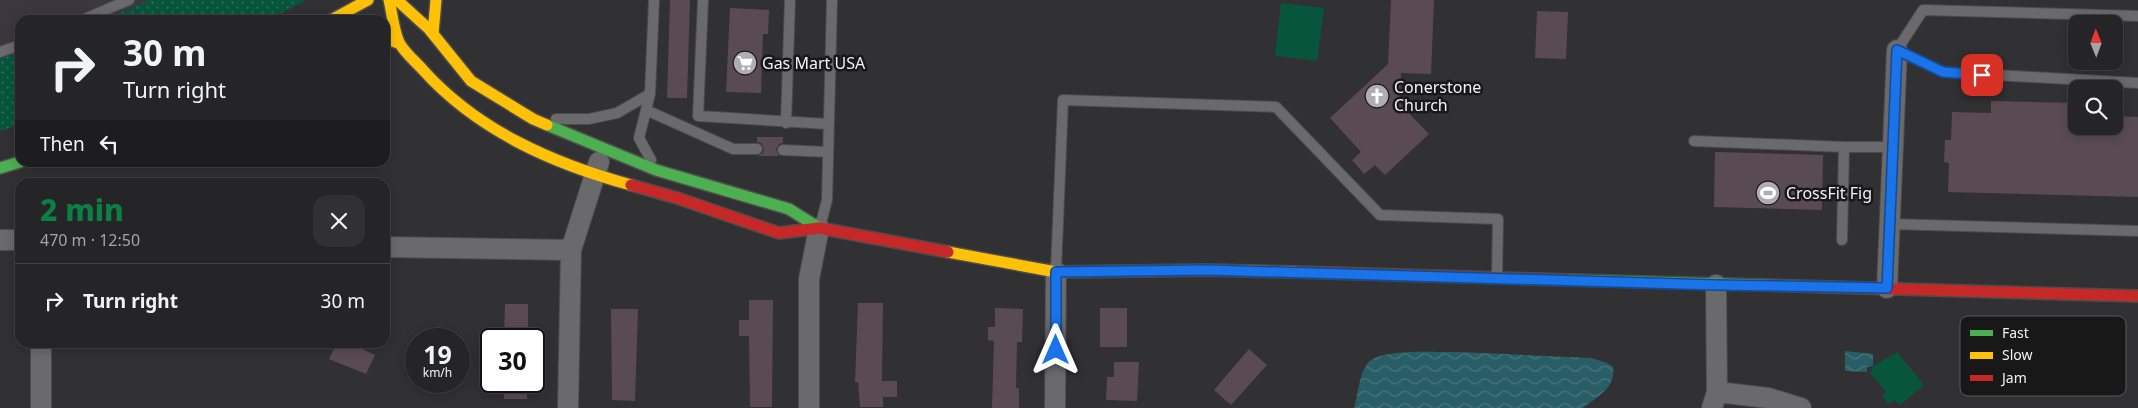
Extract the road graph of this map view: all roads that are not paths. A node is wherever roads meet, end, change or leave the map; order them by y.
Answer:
1 (129, 0) edge
2 (368, 0) edge
3 (389, 0) edge
4 (397, 0) edge
5 (436, 0) edge
6 (654, 0) edge
7 (703, 0) edge
8 (790, 0) edge
9 (832, 0) edge
10 (94, 15) edge
11 (340, 15) edge
12 (2138, 16) edge
13 (432, 34) junction
14 (390, 40) edge
15 (400, 44) junction
16 (15, 47) edge
17 (1897, 50) junction
18 (0, 52) edge
19 (2138, 83) edge
20 (650, 94) junction
21 (646, 110) junction
22 (698, 116) junction
23 (533, 119) junction
24 (786, 123) junction
25 (828, 124) junction
26 (693, 131) junction
27 (1694, 141) dead end
28 (1844, 147) junction
29 (604, 148) junction
30 (1893, 148) junction
31 (757, 149) dead end
32 (783, 150) dead end
33 (828, 152) junction
34 (15, 164) edge
35 (0, 168) edge
36 (656, 170) junction
37 (595, 175) junction
38 (1890, 224) junction
39 (819, 228) junction
40 (2138, 230) edge
41 (0, 240) edge
42 (15, 240) edge
43 (1842, 240) dead end
44 (390, 247) edge
45 (570, 250) junction
46 (1056, 272) junction
47 (1497, 278) junction
48 (1716, 285) junction
49 (1887, 288) junction
50 (2138, 296) edge
51 (41, 348) edge
52 (1714, 400) edge
53 (41, 408) edge
54 (568, 408) edge
55 (809, 408) edge
56 (1055, 408) edge
57 (1801, 408) edge

1 - 10 lane
2 - 11 main road
3 - 15 main road
4 - 13 main road
5 - 13 main road
6 - 20 lane
7 - 22 lane
8 - 24 lane
9 - 25 lane
12 - 17 lane
13 - 23 main road
14 - 15 main road
15 - 37 main road
16 - 18 lane
17 - 19 lane
17 - 30 street
20 - 21 lane
20 - 23 lane
21 - 26 lane
21 - 36 lane
22 - 24 lane
22 - 26 lane
23 - 29 main road
24 - 25 lane
25 - 33 lane
26 - 31 lane
27 - 28 lane
28 - 30 lane
28 - 43 lane
29 - 36 main road
29 - 37 street
30 - 38 street
32 - 33 lane
33 - 39 lane
34 - 35 main road
36 - 39 main road
37 - 39 main road
37 - 45 street
38 - 40 lane
38 - 49 street
39 - 46 main road
39 - 55 street
41 - 42 street
44 - 45 street
45 - 54 street
46 - 47 main road
46 - 47 lane
46 - 56 street
47 - 48 main road
48 - 49 main road
48 - 52 street
49 - 50 main road
51 - 53 street
52 - 57 street

